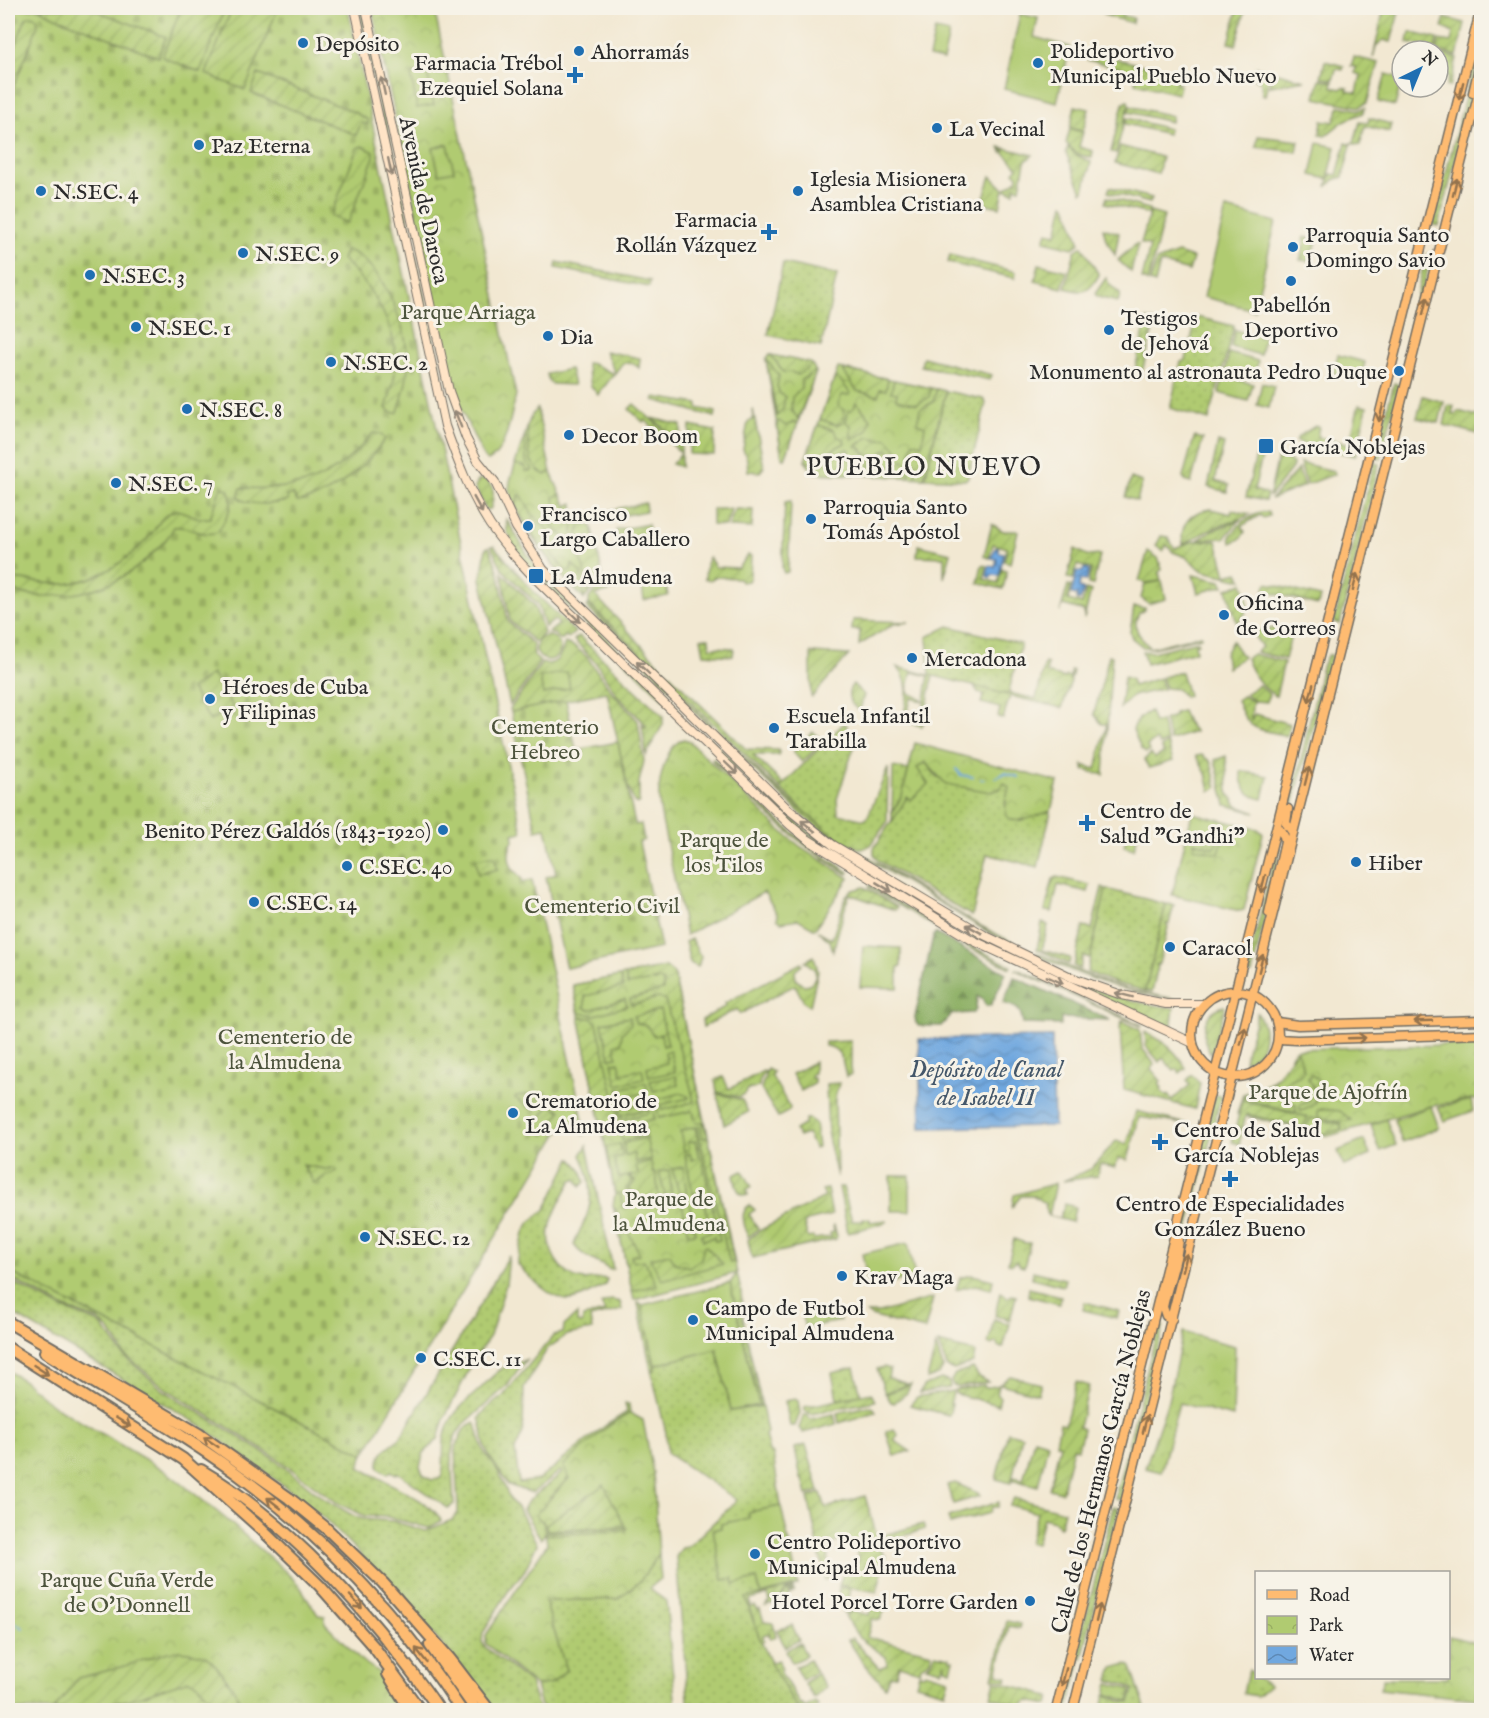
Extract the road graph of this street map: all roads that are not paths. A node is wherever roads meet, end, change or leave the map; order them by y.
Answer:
1 (355, 8) edge
2 (366, 8) edge
3 (1481, 12) edge
4 (1482, 55) edge
5 (1482, 80) edge
6 (1475, 106) junction
7 (1424, 242) junction
8 (1440, 244) junction
9 (1413, 283) junction
10 (1395, 356) junction
11 (1410, 363) junction
12 (1341, 639) junction
13 (1321, 651) junction
14 (1301, 734) junction
15 (1278, 827) junction
16 (1293, 832) junction
17 (1269, 932) junction
18 (1237, 991) junction
19 (1253, 995) junction
20 (1204, 1004) junction
21 (1482, 1020) edge
22 (1277, 1023) junction
23 (1480, 1035) edge
24 (1278, 1039) junction
25 (1193, 1043) junction
26 (1215, 1072) junction
27 (1232, 1077) junction
28 (1178, 1220) junction
29 (1172, 1319) junction
30 (8, 1322) edge
31 (8, 1329) edge
32 (8, 1348) edge
33 (183, 1460) junction
34 (309, 1514) junction
35 (374, 1647) junction
36 (410, 1710) edge
37 (420, 1710) edge
38 (439, 1710) edge
39 (461, 1710) edge
40 (476, 1710) edge
41 (489, 1710) edge
42 (1056, 1710) edge
43 (1073, 1710) edge

1 -> 25 main road, Avenida de Daroca
20 -> 2 main road, Avenida de Daroca
3 -> 7 main road, Calle de los Hermanos García Noblejas
4 - 6 main road, Calle de los Hermanos García Noblejas
5 - 6 main road, Calle de los Hermanos García Noblejas
8 -> 6 main road, Calle de los Hermanos García Noblejas
7 - 8 main road
7 - 9 main road, Calle de los Hermanos García Noblejas
11 -> 8 main road, Calle de los Hermanos García Noblejas
9 - 10 main road, Calle de los Hermanos García Noblejas
9 - 11 main road, Calle de los Hermanos García Noblejas
10 - 11 main road
10 -> 13 main road, Calle de los Hermanos García Noblejas
12 -> 11 main road, Calle de los Hermanos García Noblejas
12 - 13 main road
16 -> 12 main road, Calle de los Hermanos García Noblejas
13 -> 14 main road, Calle de los Hermanos García Noblejas
14 - 15 main road, Calle de los Hermanos García Noblejas
14 - 16 main road, Calle de los Hermanos García Noblejas
15 - 16 main road
15 - 17 main road, Calle de los Hermanos García Noblejas
15 -> 18 main road, Calle de los Hermanos García Noblejas
16 - 17 main road, Calle de los Hermanos García Noblejas
19 -> 17 main road, Calle de los Hermanos García Noblejas
18 - 19 main road
18 - 20 main road
18 - 26 main road, Calle de los Hermanos García Noblejas
19 - 22 main road
27 -> 19 main road, Calle de los Hermanos García Noblejas
20 - 25 main road
21 -> 22 main road
22 - 24 main road
24 -> 23 main road
24 - 27 main road
25 - 26 main road
26 - 27 main road
26 - 28 main road, Calle de los Hermanos García Noblejas
29 -> 27 main road, Calle de los Hermanos García Noblejas
28 - 29 main road, Calle de los Hermanos García Noblejas
28 -> 42 main road, Calle de los Hermanos García Noblejas
43 -> 29 main road, Calle de los Hermanos García Noblejas
34 -> 30 highway
39 -> 31 highway
32 -> 33 highway
33 - 35 highway
33 -> 38 highway
34 - 40 highway
34 - 41 highway
35 - 36 highway
35 - 37 highway

